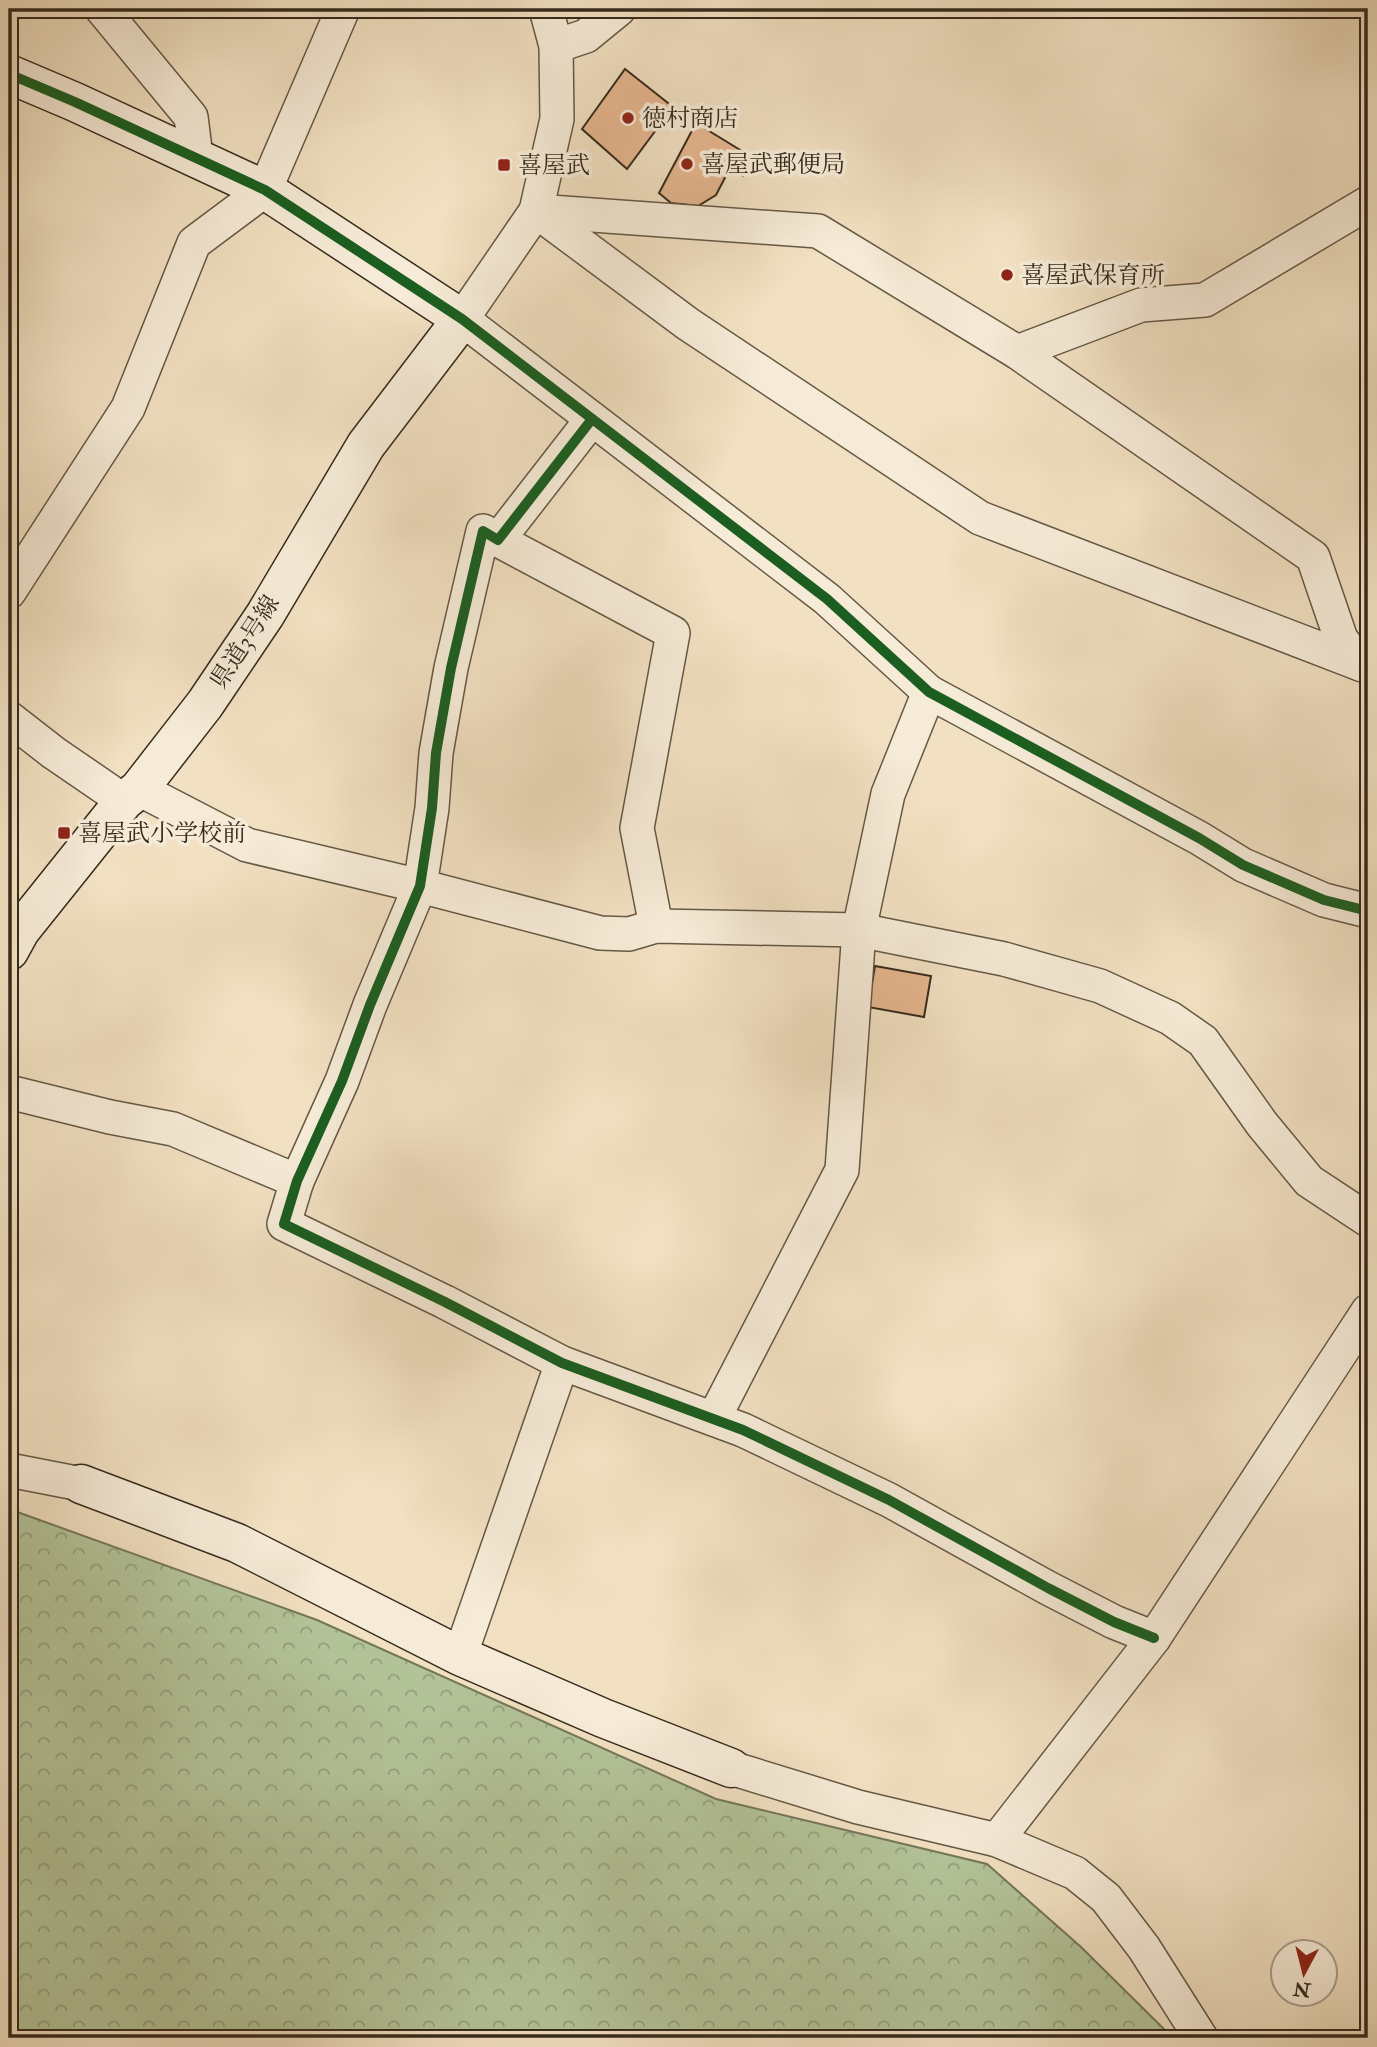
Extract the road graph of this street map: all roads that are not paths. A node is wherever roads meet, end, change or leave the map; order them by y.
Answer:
1 (102, 9) edge
2 (343, 9) edge
3 (546, 9) edge
4 (619, 9) edge
5 (556, 46) junction
6 (9, 74) edge
7 (196, 157) junction
8 (265, 190) junction
9 (1368, 203) edge
10 (536, 211) junction
11 (462, 319) junction
12 (1017, 352) junction
13 (592, 419) junction
14 (498, 540) junction
15 (9, 592) edge
16 (1364, 665) edge
17 (929, 692) junction
18 (9, 718) edge
19 (132, 795) junction
20 (420, 886) junction
21 (1368, 911) edge
22 (656, 926) junction
23 (859, 930) junction
24 (13, 935) edge
25 (9, 1091) edge
26 (297, 1181) junction
27 (1368, 1220) edge
28 (1368, 1311) edge
29 (562, 1363) junction
30 (714, 1418) junction
31 (9, 1470) edge
32 (80, 1484) joint
33 (1154, 1638) junction
34 (460, 1656) junction
35 (731, 1768) joint
36 (997, 1840) junction
37 (1201, 2038) edge

1 - 7 street
2 - 8 street
3 - 5 street
4 - 5 street
5 - 10 street
6 - 7 street
7 - 8 street
8 - 11 street
8 - 15 street
9 - 12 street
10 - 11 street
10 - 12 street
10 - 16 street
11 - 13 street
11 - 19 street, 県道3号線
12 - 16 street
13 - 14 street
13 - 17 street
14 - 20 street
14 - 22 street
17 - 21 street
17 - 23 street
18 - 19 street
19 - 20 street
19 - 24 street, 県道3号線
20 - 22 street
20 - 26 street
22 - 23 street
23 - 27 street
23 - 30 street
25 - 26 street
26 - 29 street
28 - 33 street
29 - 30 street
29 - 34 street
30 - 33 street
31 - 32 street
32 - 34 street
33 - 36 street
34 - 35 street
35 - 36 street
36 - 37 street

